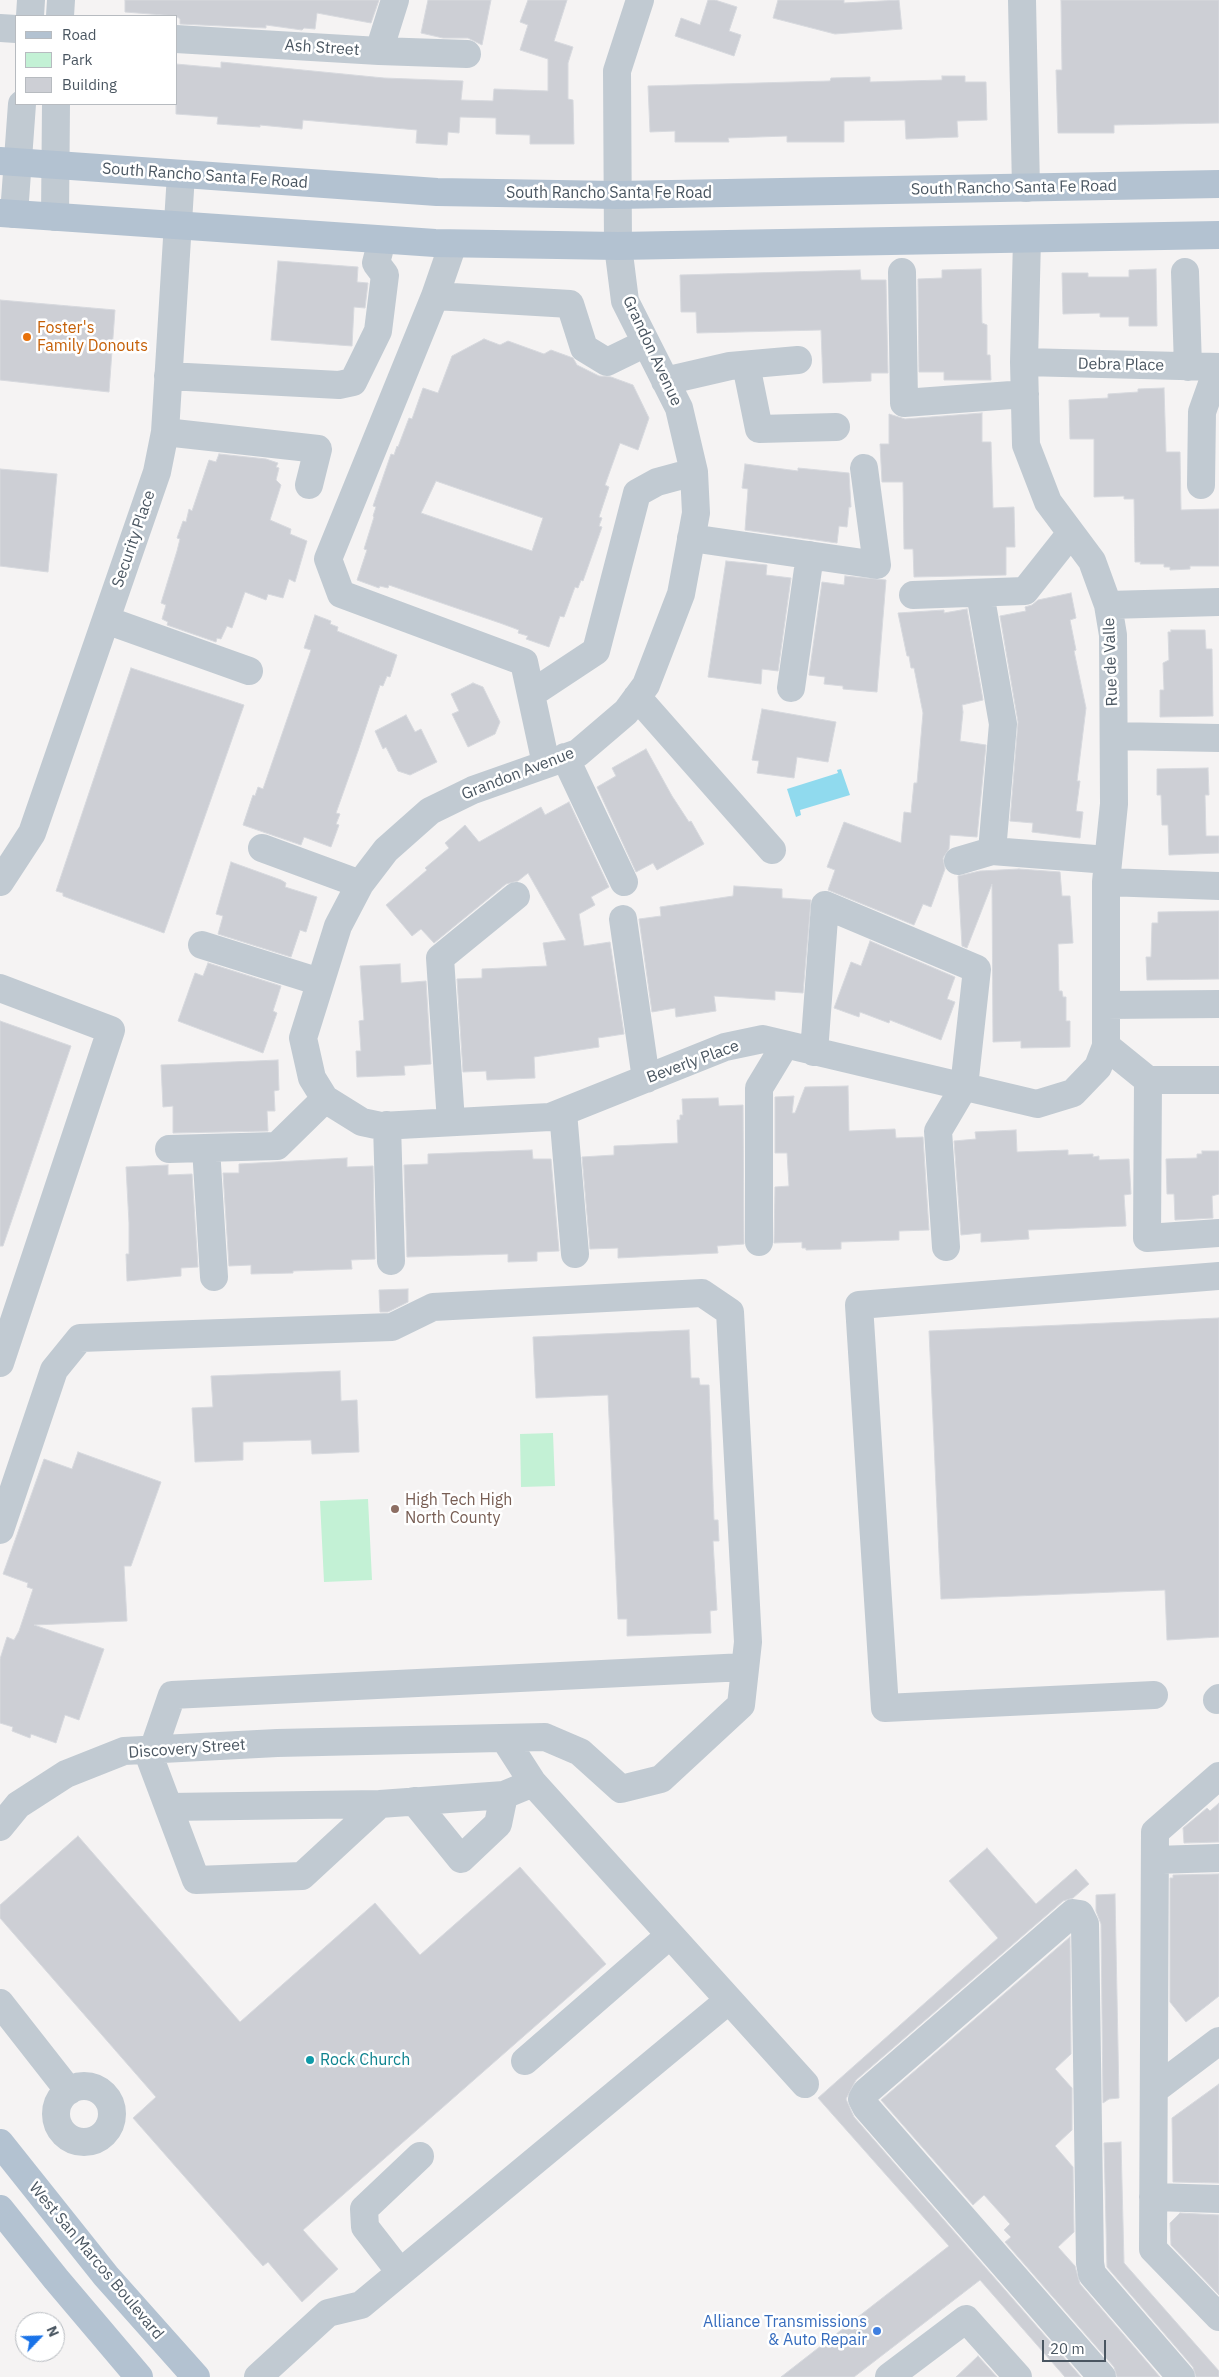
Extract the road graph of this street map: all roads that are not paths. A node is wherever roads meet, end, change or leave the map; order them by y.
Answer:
1 (31, 0) edge
2 (61, 0) edge
3 (395, 0) edge
4 (640, 0) edge
5 (1022, 0) edge
6 (30, 15) edge
7 (60, 15) edge
8 (0, 28) edge
9 (15, 29) edge
10 (178, 39) edge
11 (379, 51) junction
12 (467, 54) dead end
13 (22, 105) edge
14 (56, 105) edge
15 (9, 162) edge
16 (56, 166) junction
17 (181, 174) junction
18 (1219, 184) edge
19 (1026, 188) junction
20 (617, 195) junction
21 (7, 213) edge
22 (55, 217) junction
23 (178, 225) junction
24 (1219, 236) edge
25 (1027, 239) junction
26 (453, 244) junction
27 (618, 246) junction
28 (379, 251) junction
29 (902, 272) dead end
30 (1185, 272) dead end
31 (435, 296) junction
32 (646, 343) junction
33 (798, 360) dead end
34 (1024, 362) junction
35 (746, 364) junction
36 (1188, 366) junction
37 (1219, 367) edge
38 (168, 376) junction
39 (665, 381) junction
40 (1025, 394) junction
41 (836, 427) dead end
42 (164, 432) junction
43 (864, 468) dead end
44 (694, 472) junction
45 (309, 485) dead end
46 (1201, 485) dead end
47 (1071, 533) junction
48 (691, 538) junction
49 (810, 555) junction
50 (980, 593) junction
51 (913, 596) dead end
52 (1219, 602) edge
53 (1108, 605) junction
54 (106, 620) junction
55 (249, 671) dead end
56 (791, 688) dead end
57 (531, 694) junction
58 (637, 697) junction
59 (1114, 736) junction
60 (1219, 738) edge
61 (555, 761) junction
62 (262, 848) dead end
63 (772, 850) dead end
64 (992, 851) junction
65 (958, 861) dead end
66 (1107, 871) junction
67 (0, 882) edge
68 (624, 882) dead end
69 (360, 884) junction
70 (1219, 886) edge
71 (516, 896) dead end
72 (623, 919) dead end
73 (202, 945) dead end
74 (320, 982) junction
75 (0, 988) edge
76 (1219, 1004) edge
77 (1106, 1005) junction
78 (303, 1038) joint
79 (785, 1045) junction
80 (1106, 1046) junction
81 (814, 1052) junction
82 (646, 1079) junction
83 (1148, 1080) junction
84 (1219, 1080) edge
85 (964, 1087) junction
86 (325, 1099) junction
87 (563, 1112) junction
88 (451, 1122) junction
89 (387, 1125) junction
90 (206, 1148) junction
91 (169, 1149) dead end
92 (1219, 1233) edge
93 (759, 1242) dead end
94 (946, 1246) dead end
95 (575, 1254) dead end
96 (391, 1261) dead end
97 (1219, 1276) edge
98 (214, 1277) dead end
99 (0, 1362) edge
100 (0, 1530) edge
101 (745, 1667) junction
102 (1154, 1695) dead end
103 (504, 1738) junction
104 (150, 1750) junction
105 (1219, 1776) edge
106 (533, 1782) junction
107 (504, 1795) junction
108 (414, 1801) junction
109 (380, 1804) junction
110 (169, 1807) junction
111 (0, 1827) edge
112 (1219, 1858) edge
113 (1155, 1860) junction
114 (670, 1935) junction
115 (729, 2000) junction
116 (0, 2003) edge
117 (1219, 2041) edge
118 (525, 2060) dead end
119 (805, 2084) dead end
120 (1154, 2090) junction
121 (69, 2091) dead end
122 (0, 2143) edge
123 (420, 2156) dead end
124 (1153, 2197) junction
125 (1219, 2199) edge
126 (0, 2208) edge
127 (400, 2272) junction
128 (1219, 2317) edge
129 (139, 2377) edge
130 (196, 2377) edge
131 (258, 2377) edge
132 (889, 2377) edge
133 (1018, 2377) edge
134 (1102, 2377) edge
135 (1181, 2377) edge

1 - 6 street
2 - 7 street
3 - 11 street
4 - 20 street, Grandon Avenue
5 - 19 street
8 - 9 street
10 - 11 street, Ash Street
11 - 12 street, Ash Street
13 - 15 street
14 - 16 street
15 - 16 main road, South Rancho Santa Fe Road
15 - 21 street
16 - 17 main road, South Rancho Santa Fe Road
16 - 22 street
17 - 20 main road, South Rancho Santa Fe Road
17 - 23 street, Security Place
18 - 19 main road, South Rancho Santa Fe Road
19 - 20 main road, South Rancho Santa Fe Road
20 - 27 street, Grandon Avenue
21 - 22 main road
22 - 23 main road
23 - 28 main road
23 - 38 street, Security Place
24 - 25 main road
25 - 27 main road
25 - 34 street, Rue de Valle
26 - 27 main road
26 - 28 main road
26 - 31 street
27 - 32 street, Grandon Avenue
28 - 38 street
29 - 40 street
30 - 36 street
31 - 32 street
31 - 57 street
32 - 39 street, Grandon Avenue
33 - 35 street
34 - 36 street, Debra Place
34 - 40 street, Rue de Valle
35 - 39 street
35 - 41 street
36 - 37 street, Debra Place
37 - 46 street
38 - 42 street, Security Place
39 - 44 street, Grandon Avenue
40 - 47 street, Rue de Valle
42 - 45 street
42 - 54 street, Security Place
43 - 49 street
44 - 48 street, Grandon Avenue
44 - 57 street
47 - 50 street
47 - 53 street, Rue de Valle
48 - 49 street
48 - 58 street, Grandon Avenue
49 - 56 street
50 - 51 street
50 - 64 street
52 - 53 street
53 - 59 street, Rue de Valle
54 - 55 street
54 - 67 street, Security Place
57 - 61 street
58 - 61 street, Grandon Avenue
58 - 63 street
59 - 60 street
59 - 66 street, Rue de Valle
61 - 68 street
61 - 69 street, Grandon Avenue
62 - 69 street
64 - 65 street
64 - 66 street
66 - 70 street
66 - 77 street, Rue de Valle
69 - 74 street, Grandon Avenue
71 - 88 street
72 - 82 street
73 - 74 street
74 - 78 street, Grandon Avenue
75 - 99 street
76 - 77 street
77 - 80 street, Rue de Valle
78 - 86 street, Beverly Place
79 - 81 street, Beverly Place
79 - 82 street, Beverly Place
79 - 93 street
80 - 83 street
80 - 85 street, Beverly Place
81 - 85 street, Beverly Place
81 - 85 street
82 - 87 street, Beverly Place
83 - 84 street
83 - 92 street
85 - 94 street
86 - 89 street, Beverly Place
86 - 90 street
87 - 88 street, Beverly Place
87 - 95 street
88 - 89 street, Beverly Place
89 - 96 street
90 - 91 street
90 - 98 street
97 - 102 street
100 - 101 street
101 - 103 street, Discovery Street
101 - 104 street
103 - 104 street, Discovery Street
103 - 106 street
104 - 110 street
104 - 111 street, Discovery Street
105 - 113 street
106 - 107 street
106 - 114 street
107 - 108 street
107 - 108 street
108 - 109 street
109 - 110 street
109 - 110 street
112 - 113 street
113 - 120 street
114 - 115 street
114 - 118 street
115 - 119 street
115 - 127 street
116 - 121 street
117 - 120 street
120 - 124 street
122 - 130 main road, West San Marcos Boulevard
123 - 127 street
124 - 125 street
124 - 128 street
126 - 129 main road
127 - 131 street
132 - 133 street
134 - 135 street

